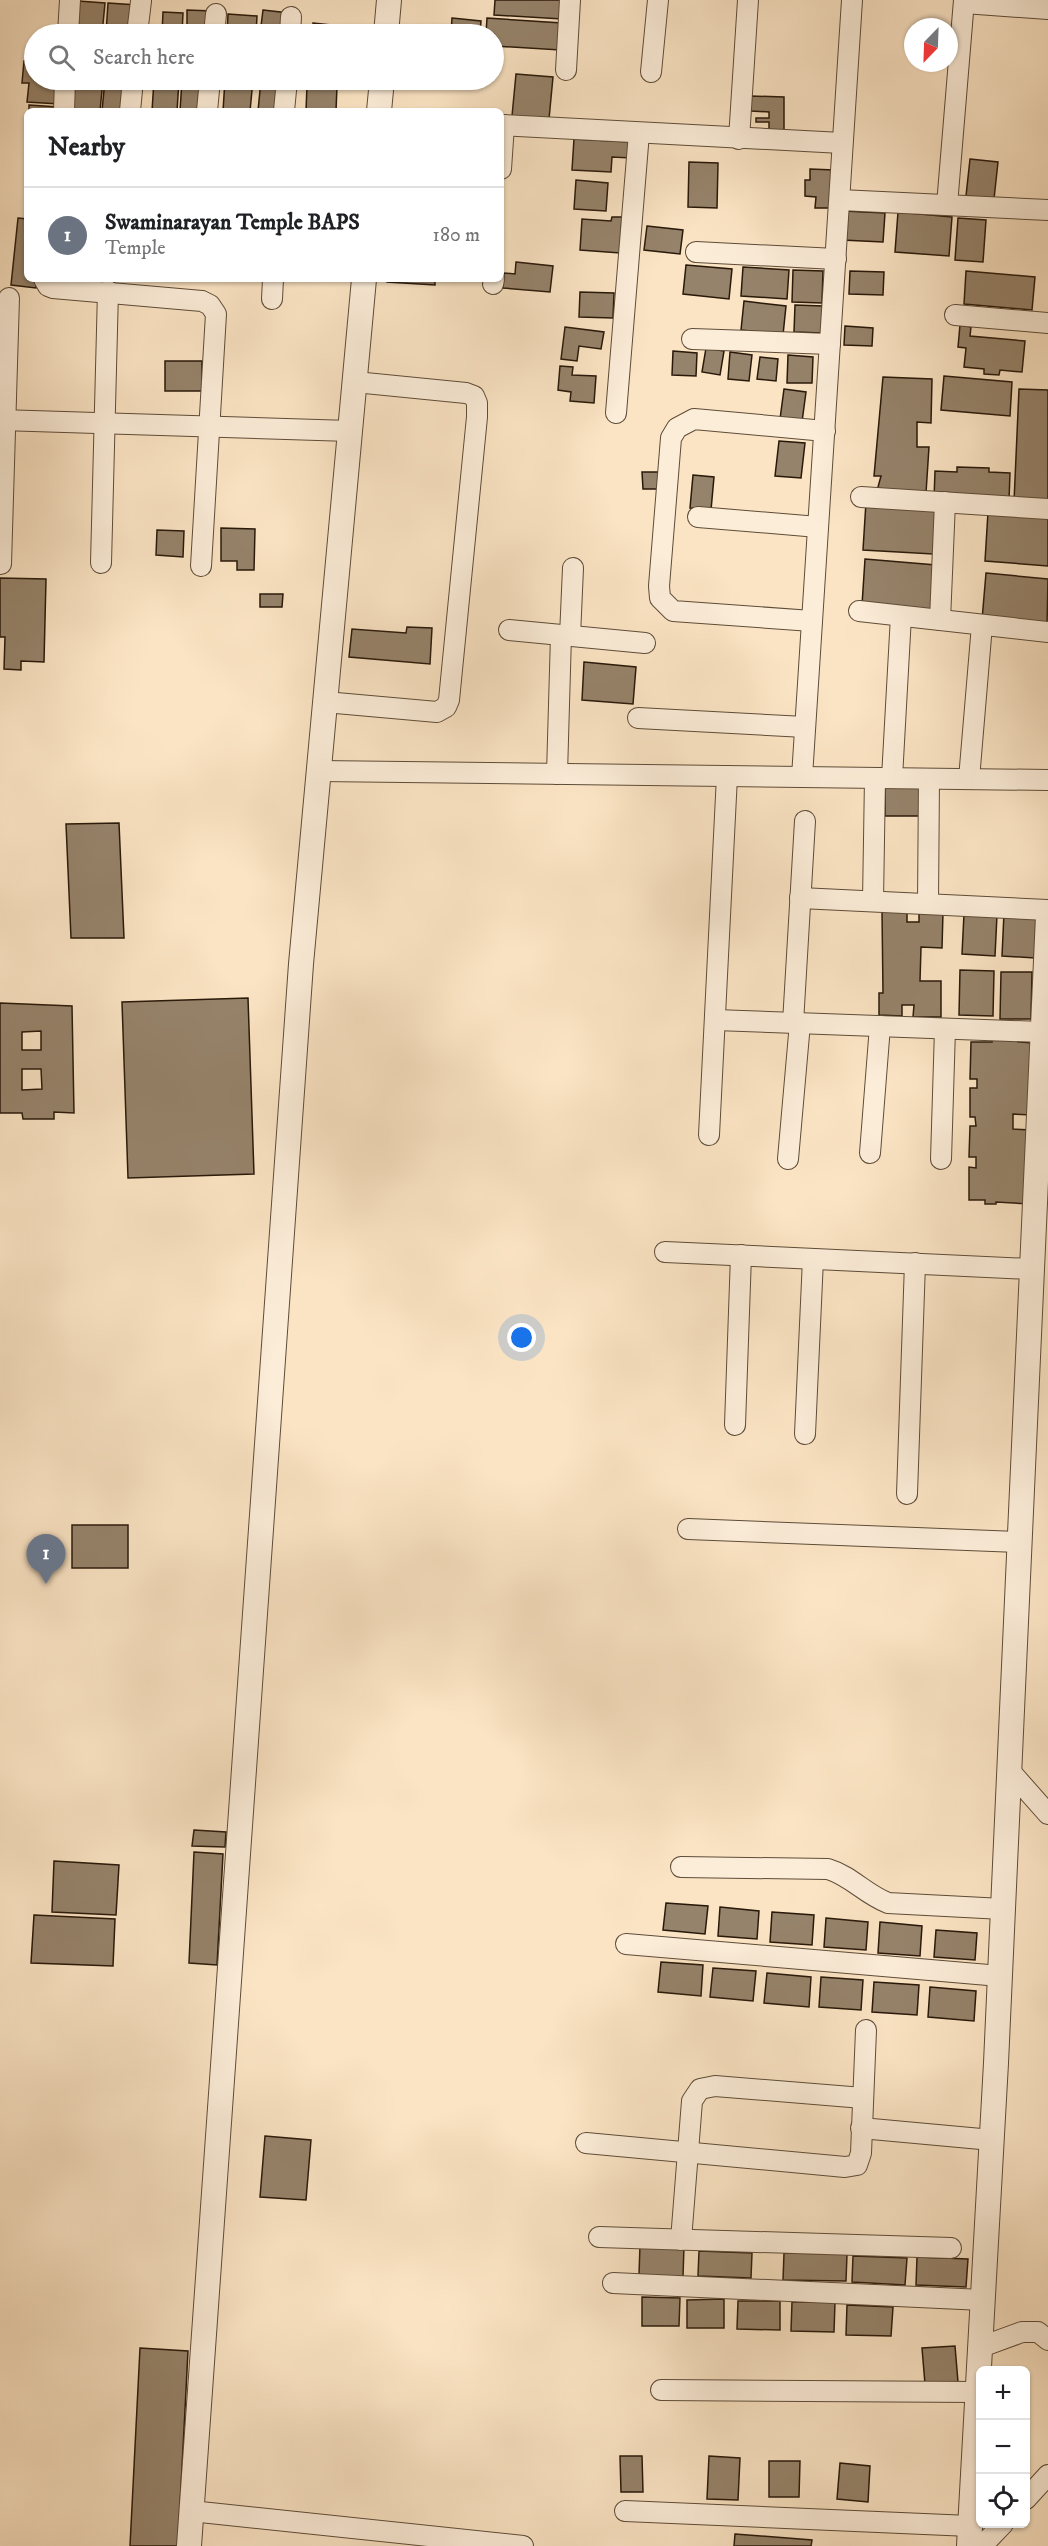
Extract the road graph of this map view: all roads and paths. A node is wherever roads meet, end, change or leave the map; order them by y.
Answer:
1 (70, 0) edge
2 (389, 0) edge
3 (570, 0) edge
4 (658, 0) edge
5 (748, 0) edge
6 (852, 0) edge
7 (141, 1) edge
8 (964, 2) edge
9 (1048, 9) edge
10 (216, 14) dead end
11 (69, 24) edge
12 (138, 24) edge
13 (215, 24) edge
14 (387, 24) edge
15 (566, 70) dead end
16 (651, 72) dead end
17 (65, 90) edge
18 (132, 90) edge
19 (209, 90) edge
20 (285, 90) edge
21 (381, 90) edge
22 (64, 108) edge
23 (130, 108) edge
24 (207, 108) edge
25 (284, 108) edge
26 (379, 108) edge
27 (504, 125) edge
28 (639, 133) junction
29 (739, 140) junction
30 (842, 143) junction
31 (840, 200) junction
32 (947, 205) junction
33 (1048, 210) edge
34 (696, 252) dead end
35 (836, 259) junction
36 (46, 282) edge
37 (364, 282) edge
38 (116, 287) edge
39 (9, 298) dead end
40 (956, 315) dead end
41 (1048, 323) edge
42 (692, 339) dead end
43 (831, 344) junction
44 (355, 382) junction
45 (616, 413) dead end
46 (2, 420) edge
47 (105, 423) junction
48 (207, 427) junction
49 (350, 431) junction
50 (825, 431) junction
51 (861, 497) dead end
52 (945, 502) junction
53 (1048, 509) edge
54 (698, 517) dead end
55 (818, 527) junction
56 (101, 563) dead end
57 (1, 564) edge
58 (201, 566) dead end
59 (573, 568) dead end
60 (859, 611) dead end
61 (901, 616) junction
62 (940, 620) junction
63 (812, 621) junction
64 (982, 624) junction
65 (509, 630) dead end
66 (1048, 632) edge
67 (566, 635) junction
68 (645, 643) dead end
69 (325, 702) junction
70 (638, 718) dead end
71 (805, 727) junction
72 (319, 771) junction
73 (557, 774) junction
74 (727, 776) junction
75 (802, 777) junction
76 (884, 778) junction
77 (928, 778) junction
78 (969, 779) junction
79 (1048, 780) edge
80 (805, 821) dead end
81 (800, 898) junction
82 (873, 901) junction
83 (928, 902) junction
84 (1048, 910) edge
85 (1048, 916) edge
86 (715, 1020) junction
87 (796, 1023) junction
88 (880, 1026) junction
89 (945, 1029) junction
90 (1041, 1032) junction
91 (709, 1135) dead end
92 (870, 1153) dead end
93 (788, 1159) dead end
94 (941, 1159) dead end
95 (665, 1252) dead end
96 (741, 1255) junction
97 (813, 1259) junction
98 (915, 1263) junction
99 (1031, 1269) junction
100 (735, 1425) dead end
101 (805, 1434) dead end
102 (907, 1494) dead end
103 (688, 1529) dead end
104 (1019, 1542) junction
105 (1009, 1770) junction
106 (1048, 1814) edge
107 (681, 1866) dead end
108 (1003, 1909) junction
109 (626, 1944) dead end
110 (1000, 1976) junction
111 (866, 2030) dead end
112 (863, 2098) junction
113 (861, 2128) junction
114 (992, 2140) junction
115 (586, 2143) dead end
116 (686, 2152) junction
117 (599, 2238) dead end
118 (681, 2240) junction
119 (951, 2248) dead end
120 (613, 2283) dead end
121 (983, 2300) junction
122 (1048, 2340) edge
123 (981, 2347) junction
124 (980, 2366) edge
125 (661, 2390) dead end
126 (976, 2392) edge
127 (977, 2420) edge
128 (1048, 2475) edge
129 (1030, 2495) edge
130 (191, 2511) junction
131 (625, 2511) dead end
132 (994, 2528) edge
133 (974, 2539) edge
134 (189, 2546) edge
135 (523, 2546) edge

1 - 11 street
2 - 14 street
3 - 15 street
4 - 16 street
5 - 29 street
6 - 30 street
7 - 12 street
8 - 9 street
8 - 32 street
10 - 13 street
17 - 22 street
18 - 23 street
19 - 24 street
20 - 25 street
21 - 26 street
27 - 28 street
28 - 29 street
28 - 45 street
29 - 30 street
30 - 31 street
31 - 32 street
31 - 35 street
32 - 33 street
34 - 35 street
35 - 43 street
36 - 38 street
37 - 44 street
38 - 47 street
38 - 48 street
39 - 46 street
40 - 41 street
42 - 43 street
43 - 50 street
44 - 49 street
44 - 69 street
46 - 47 street
46 - 57 street
47 - 48 street
47 - 56 street
48 - 49 street
48 - 58 street
49 - 69 street
50 - 55 street
50 - 63 street
51 - 52 street
52 - 53 street
52 - 62 street
54 - 55 street
55 - 63 street
59 - 67 street
60 - 61 street
61 - 62 street
61 - 76 street
62 - 64 street
63 - 71 street
64 - 66 street
64 - 78 street
65 - 67 street
67 - 68 street
67 - 73 street
69 - 72 street
70 - 71 street
71 - 75 street
72 - 73 street
72 - 130 street
73 - 74 street
74 - 75 street
74 - 86 street
75 - 76 street
76 - 77 street
76 - 82 street
77 - 78 street
77 - 83 street
78 - 79 street
80 - 81 street
81 - 82 street
81 - 87 street
82 - 83 street
83 - 84 street
85 - 90 street
86 - 87 street
86 - 91 street
87 - 88 street
87 - 93 street
88 - 89 street
88 - 92 street
89 - 90 street
89 - 94 street
90 - 99 street
95 - 96 street
96 - 97 street
96 - 100 street
97 - 98 street
97 - 101 street
98 - 99 street
98 - 102 street
99 - 104 street
103 - 104 street
104 - 105 street
105 - 106 street
105 - 108 street
107 - 108 street
108 - 110 street
109 - 110 street
110 - 114 street
111 - 112 street
112 - 113 street
112 - 116 street
113 - 114 street
113 - 116 street
114 - 121 street
115 - 116 street
116 - 118 street
117 - 118 street
118 - 119 street
120 - 121 street
121 - 123 street
122 - 123 street
123 - 124 street
125 - 126 street
127 - 133 street
128 - 129 street
130 - 134 street
130 - 135 street
131 - 133 street
132 - 133 street

